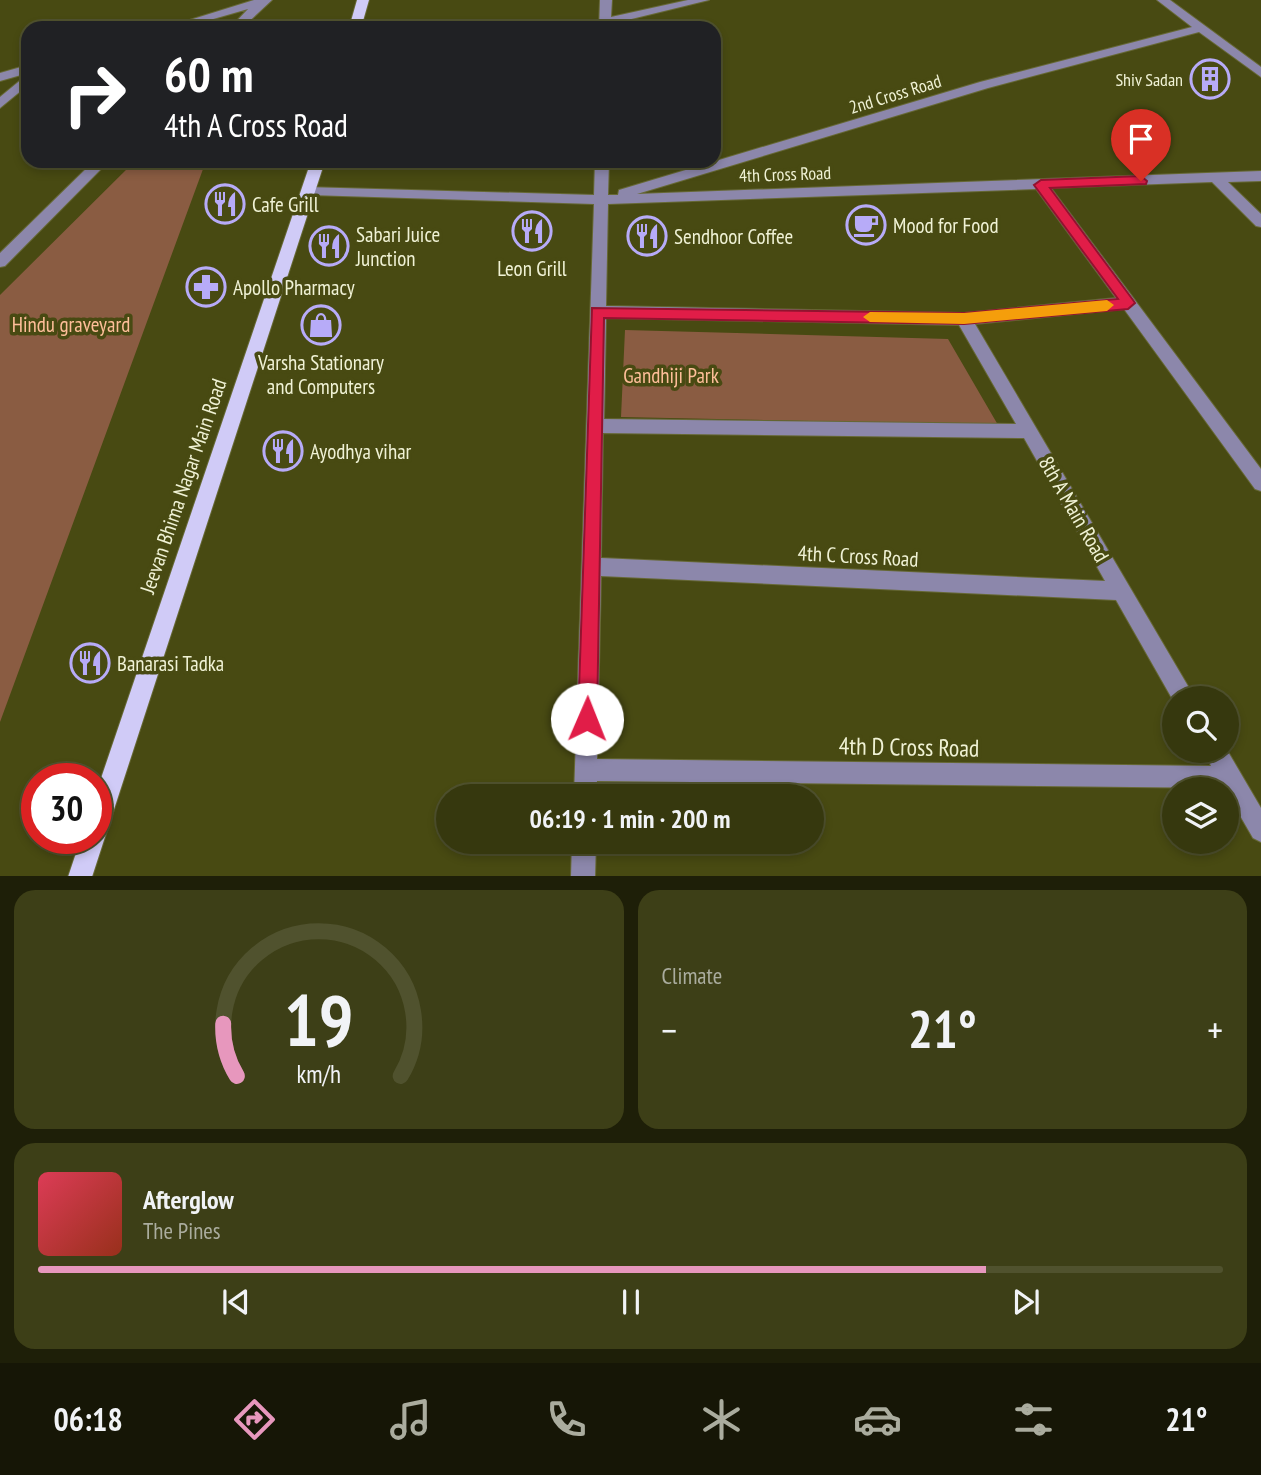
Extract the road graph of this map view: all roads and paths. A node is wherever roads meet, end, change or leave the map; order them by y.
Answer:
1 (264, 0) edge
2 (363, 0) edge
3 (606, 0) edge
4 (704, 0) edge
5 (1163, 0) edge
6 (194, 21) edge
7 (243, 21) edge
8 (357, 21) edge
9 (605, 21) edge
10 (621, 21) edge
11 (1201, 28) junction
12 (21, 71) edge
13 (1261, 73) edge
14 (0, 77) edge
15 (21, 84) edge
16 (0, 104) edge
17 (721, 164) edge
18 (95, 168) edge
19 (316, 168) edge
20 (602, 168) edge
21 (709, 168) edge
22 (1261, 176) edge
23 (1216, 178) junction
24 (1041, 185) junction
25 (310, 190) junction
26 (601, 200) junction
27 (1261, 222) edge
28 (0, 262) edge
29 (1128, 303) junction
30 (597, 312) junction
31 (964, 319) junction
32 (594, 426) junction
33 (1029, 431) junction
34 (1261, 483) edge
35 (591, 567) junction
36 (1122, 591) junction
37 (1177, 686) edge
38 (1222, 763) edge
39 (586, 770) junction
40 (1230, 777) joint
41 (112, 780) edge
42 (585, 784) edge
43 (1239, 792) edge
44 (1261, 830) edge
45 (88, 854) edge
46 (584, 854) edge
47 (80, 876) edge
48 (583, 876) edge

1 - 6 street
1 - 7 street
2 - 8 main road
3 - 9 street
4 - 10 street
5 - 11 street
11 - 13 street
11 - 17 street, 2nd Cross Road
12 - 14 street
15 - 16 street
18 - 28 street
19 - 25 main road, Jeevan Bhima Nagar Main Road
20 - 26 street
21 - 26 street, 2nd Cross Road
22 - 23 street, 4th Cross Road
23 - 24 street, 4th Cross Road
23 - 27 street
24 - 26 street, 4th Cross Road
24 - 29 street
25 - 26 street, 4th Cross Road
25 - 41 main road, Jeevan Bhima Nagar Main Road
26 - 30 street
29 - 31 street
29 - 34 street
30 - 31 street
30 - 32 street
31 - 33 street, 8th A Main Road
32 - 33 street
32 - 35 street
33 - 36 street, 8th A Main Road
35 - 36 street, 4th C Cross Road
35 - 39 street
36 - 37 street, 8th A Main Road
38 - 40 street
39 - 40 street, 4th D Cross Road
39 - 42 street
43 - 44 street
45 - 47 main road
46 - 48 street

